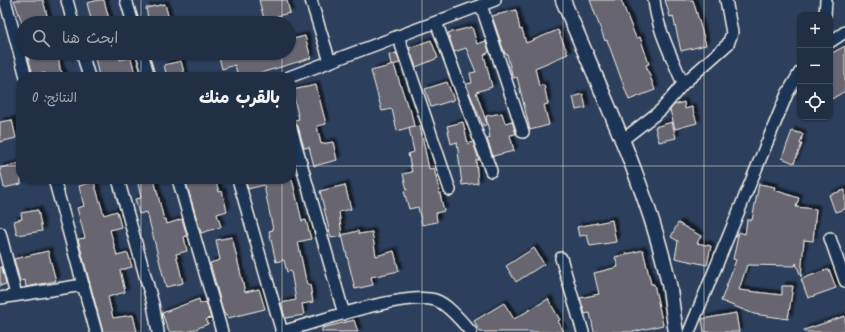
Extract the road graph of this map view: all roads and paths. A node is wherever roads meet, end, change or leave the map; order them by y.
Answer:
1 (5, 0) edge
2 (67, 0) edge
3 (126, 0) edge
4 (310, 0) edge
5 (495, 0) edge
6 (564, 0) edge
7 (654, 0) edge
8 (726, 0) edge
9 (826, 0) edge
10 (481, 5) junction
11 (825, 12) edge
12 (71, 16) edge
13 (131, 16) edge
14 (436, 22) junction
15 (845, 32) edge
16 (398, 36) junction
17 (16, 40) edge
18 (833, 40) edge
19 (21, 60) edge
20 (84, 60) edge
21 (144, 60) edge
22 (330, 62) junction
23 (25, 72) edge
24 (88, 72) edge
25 (147, 72) edge
26 (296, 74) edge
27 (797, 77) edge
28 (683, 84) junction
29 (523, 132) dead end
30 (621, 141) junction
31 (296, 146) edge
32 (491, 171) dead end
33 (55, 184) edge
34 (119, 184) edge
35 (179, 184) edge
36 (239, 184) edge
37 (450, 190) dead end
38 (0, 233) edge
39 (830, 238) dead end
40 (561, 258) dead end
41 (845, 281) edge
42 (83, 285) junction
43 (16, 295) junction
44 (0, 298) edge
45 (344, 314) junction
46 (96, 332) edge
47 (158, 332) edge
48 (222, 332) edge
49 (282, 332) edge
50 (471, 332) edge
51 (583, 332) edge
52 (676, 332) edge
53 (689, 332) edge

1 - 17 street
2 - 12 street
3 - 13 street
4 - 22 street
5 - 10 street
6 - 30 street
7 - 28 street
8 - 28 street
9 - 11 street
10 - 14 street
10 - 29 street
14 - 16 street
14 - 32 street
15 - 18 street
16 - 22 street
16 - 37 street
19 - 23 street
20 - 24 street
21 - 25 street
22 - 26 street
27 - 53 street
28 - 30 street
30 - 52 street
31 - 45 street
33 - 42 street
34 - 47 street
35 - 48 street
36 - 49 street
38 - 43 street
39 - 41 street
40 - 51 street
42 - 43 street
42 - 46 street
43 - 44 street
45 - 49 street
45 - 50 street

